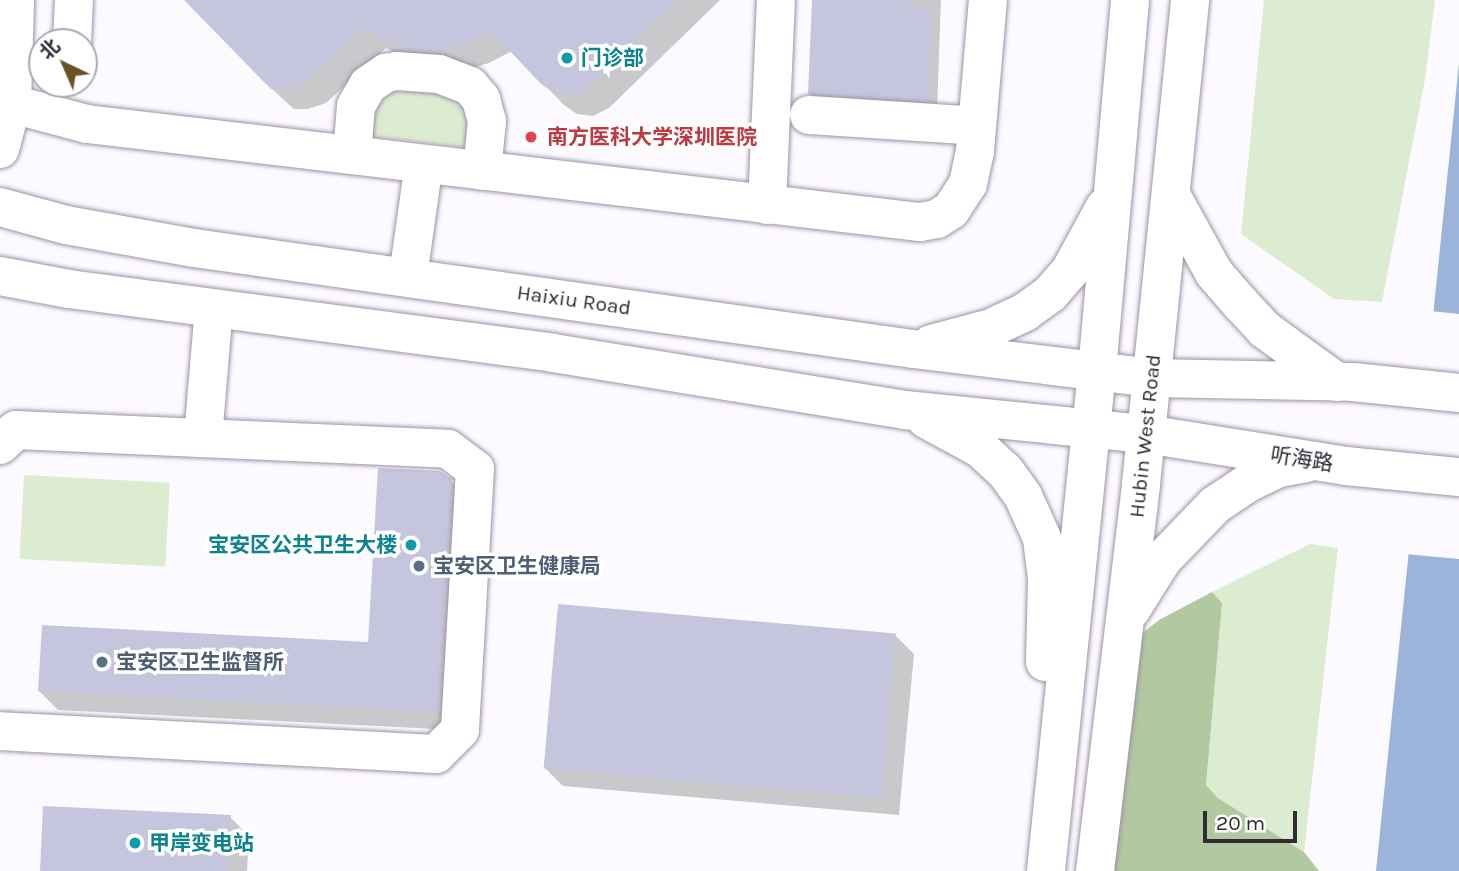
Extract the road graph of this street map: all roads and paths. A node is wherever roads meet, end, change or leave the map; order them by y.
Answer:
1 (15, 0) edge
2 (74, 0) edge
3 (776, 0) edge
4 (988, 0) edge
5 (1130, 0) edge
6 (1190, 0) edge
7 (73, 28) edge
8 (69, 101) edge
9 (12, 104) junction
10 (809, 115) dead end
11 (977, 126) junction
12 (0, 149) edge
13 (352, 155) junction
14 (424, 164) junction
15 (482, 171) junction
16 (1112, 192) junction
17 (1171, 195) junction
18 (767, 205) junction
19 (0, 207) edge
20 (0, 276) edge
21 (408, 276) junction
22 (214, 308) junction
23 (857, 341) junction
24 (913, 349) junction
25 (1097, 371) junction
26 (1152, 378) junction
27 (1345, 382) junction
28 (1459, 393) edge
29 (842, 400) junction
30 (905, 410) junction
31 (1091, 428) junction
32 (1146, 434) junction
33 (202, 438) junction
34 (0, 446) edge
35 (1331, 464) junction
36 (1459, 477) edge
37 (1124, 625) junction
38 (0, 731) edge
39 (1053, 807) junction
40 (1046, 871) edge
41 (1095, 871) edge

1 - 9 main road
2 - 7 main road
3 - 18 main road
4 - 11 main road
5 - 16 main road
6 - 17 main road, Hubin West Road
8 - 9 main road
8 - 13 main road
9 - 12 main road
10 - 11 main road
11 - 18 main road
13 - 14 main road
13 - 15 main road
14 - 15 main road
14 - 21 main road
15 - 18 main road
16 - 24 main road
16 - 25 main road
17 - 26 main road, Hubin West Road
17 - 27 main road
19 - 21 main road, Haixiu Road
20 - 22 main road
21 - 23 main road, Haixiu Road
22 - 29 main road
22 - 33 main road
23 - 24 main road, Haixiu Road
23 - 29 main road
24 - 25 main road, Haixiu Road
25 - 26 main road, Haixiu Road
25 - 31 main road
26 - 27 main road
26 - 32 main road, Hubin West Road
27 - 28 main road
29 - 30 main road
30 - 31 main road
30 - 39 main road
31 - 32 main road
31 - 39 main road
32 - 35 main road, 听海路
32 - 37 main road, Hubin West Road
33 - 34 main road
33 - 38 main road
35 - 36 main road, 听海路
35 - 37 main road
37 - 41 main road, Hubin West Road
39 - 40 main road

